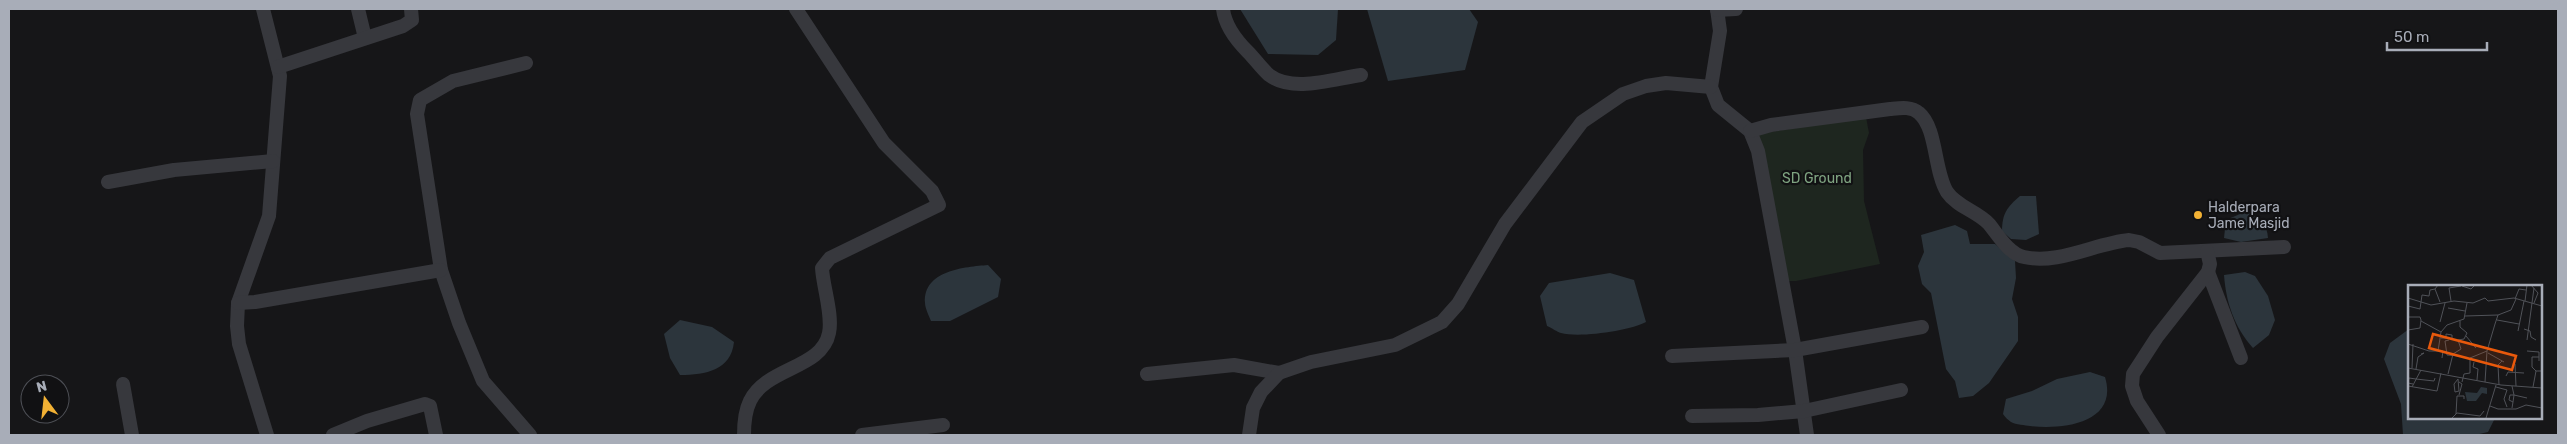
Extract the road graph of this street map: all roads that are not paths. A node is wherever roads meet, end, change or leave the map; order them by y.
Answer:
1 (263, 9) edge
2 (358, 9) edge
3 (411, 9) edge
4 (796, 9) edge
5 (1223, 9) edge
6 (1717, 9) edge
7 (1736, 9) edge
8 (365, 38) junction
9 (526, 63) dead end
10 (278, 67) junction
11 (1360, 75) dead end
12 (1711, 87) junction
13 (1750, 131) junction
14 (273, 161) junction
15 (108, 182) dead end
16 (2284, 247) dead end
17 (2207, 252) junction
18 (441, 270) junction
19 (2208, 272) junction
20 (238, 303) junction
21 (1922, 327) dead end
22 (1795, 350) junction
23 (1672, 356) dead end
24 (2242, 358) dead end
25 (1279, 373) junction
26 (1147, 374) dead end
27 (123, 384) dead end
28 (1901, 390) dead end
29 (1804, 411) junction
30 (1692, 416) dead end
31 (943, 425) dead end
32 (132, 435) edge
33 (267, 435) edge
34 (334, 435) edge
35 (436, 435) edge
36 (530, 435) edge
37 (744, 435) edge
38 (862, 435) edge
39 (1249, 435) edge
40 (1807, 435) edge
41 (2158, 435) edge

1 - 10 street
2 - 8 street
3 - 8 street
4 - 37 street
5 - 11 street
6 - 7 street
6 - 12 street
8 - 10 street
9 - 18 street
10 - 14 street
12 - 13 street
12 - 25 street
13 - 17 street
13 - 22 street
14 - 15 street
14 - 20 street
16 - 17 street
17 - 19 street
18 - 20 street
18 - 36 street
19 - 24 street
19 - 41 street
20 - 33 street
21 - 22 street
22 - 23 street
22 - 29 street
25 - 26 street
25 - 39 street
27 - 32 street
28 - 29 street
29 - 30 street
29 - 40 street
31 - 38 street
34 - 35 street

